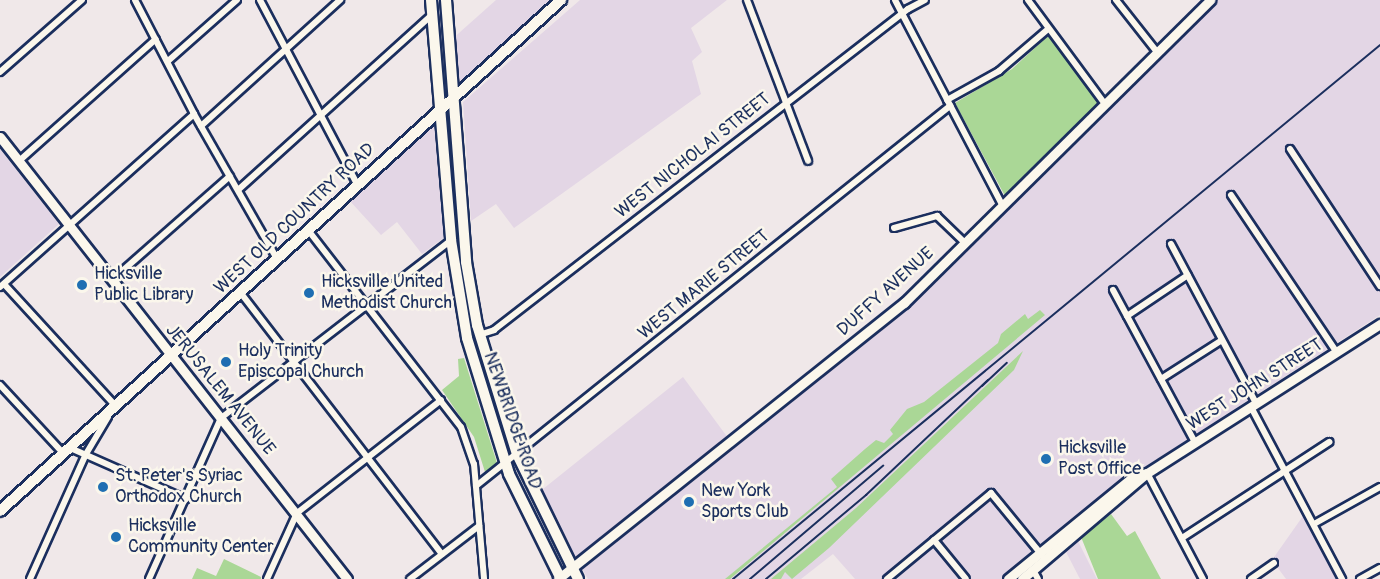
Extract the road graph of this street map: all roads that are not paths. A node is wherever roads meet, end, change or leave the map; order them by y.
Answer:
1 (82, 0) edge
2 (135, 0) edge
3 (237, 0) edge
4 (260, 0) edge
5 (340, 0) edge
6 (431, 0) edge
7 (446, 0) edge
8 (561, 0) edge
9 (747, 0) edge
10 (895, 0) edge
11 (925, 0) edge
12 (1028, 0) edge
13 (1116, 0) edge
14 (1209, 0) edge
15 (433, 14) junction
16 (902, 14) junction
17 (1047, 30) junction
18 (156, 39) junction
19 (286, 49) junction
20 (1157, 52) junction
21 (168, 61) junction
22 (0, 72) edge
23 (455, 94) junction
24 (787, 103) junction
25 (949, 103) junction
26 (1105, 104) junction
27 (440, 107) junction
28 (194, 114) junction
29 (321, 114) junction
30 (201, 126) junction
31 (0, 137) edge
32 (1290, 149) dead end
33 (19, 161) junction
34 (808, 161) dead end
35 (230, 176) junction
36 (357, 184) junction
37 (238, 190) junction
38 (1231, 195) dead end
39 (1002, 205) junction
40 (69, 224) junction
41 (894, 228) dead end
42 (308, 230) junction
43 (964, 242) junction
44 (1171, 244) dead end
45 (452, 246) junction
46 (465, 246) junction
47 (277, 259) junction
48 (1188, 275) junction
49 (112, 280) junction
50 (2, 286) edge
51 (1380, 286) edge
52 (1113, 290) dead end
53 (240, 292) junction
54 (367, 306) junction
55 (1127, 316) junction
56 (1380, 324) edge
57 (479, 335) junction
58 (467, 338) junction
59 (1222, 340) junction
60 (1336, 353) junction
61 (170, 354) junction
62 (294, 362) junction
63 (1161, 379) junction
64 (1, 389) edge
65 (441, 400) junction
66 (115, 405) junction
67 (1254, 405) junction
68 (221, 418) junction
69 (1195, 442) junction
70 (1329, 442) dead end
71 (65, 449) junction
72 (86, 454) junction
73 (517, 454) junction
74 (367, 457) junction
75 (505, 464) junction
76 (1285, 471) junction
77 (1147, 473) junction
78 (476, 486) junction
79 (1380, 487) edge
80 (1109, 496) junction
81 (186, 499) junction
82 (1110, 507) junction
83 (0, 511) edge
84 (297, 513) junction
85 (1314, 524) junction
86 (479, 526) junction
87 (1182, 538) junction
88 (934, 540) junction
89 (442, 554) junction
90 (1042, 556) junction
91 (1274, 563) dead end
92 (1380, 568) edge
93 (572, 569) junction
94 (1033, 570) junction
95 (560, 578) edge
96 (30, 579) edge
97 (149, 579) edge
98 (267, 579) edge
99 (347, 579) edge
100 (410, 579) edge
101 (484, 579) edge
102 (578, 579) edge
103 (886, 579) edge
104 (966, 579) edge
105 (1008, 579) edge
106 (1022, 579) edge
107 (1038, 579) edge
108 (1203, 579) edge
109 (1251, 579) edge
110 (1342, 579) edge
111 (1360, 579) edge

1 - 22 street
2 - 18 street
3 - 21 street
4 - 19 street
5 - 19 street
6 - 15 main road
7 - 23 main road
8 - 23 main road, WEST OLD COUNTRY ROAD
9 - 24 street
10 - 16 street
11 - 16 street, WEST NICHOLAI STREET
12 - 17 street
13 - 20 street
14 - 20 main road, DUFFY AVENUE
15 - 27 main road
15 - 29 street
16 - 24 street, WEST NICHOLAI STREET
16 - 25 street
17 - 25 street, WEST MARIE STREET
17 - 26 street
18 - 21 street
18 - 33 street
19 - 29 street
19 - 30 street
20 - 26 main road, DUFFY AVENUE
21 - 28 street
23 - 27 main road, WEST OLD COUNTRY ROAD
23 - 46 main road
24 - 34 street
24 - 57 street, WEST NICHOLAI STREET
25 - 39 street
25 - 73 street, WEST MARIE STREET
26 - 39 main road, DUFFY AVENUE
27 - 36 main road, WEST OLD COUNTRY ROAD
27 - 45 main road, NEWBRIDGE ROAD
28 - 30 street
28 - 40 street
29 - 36 street
29 - 37 street
30 - 35 street
31 - 33 main road, JERUSALEM AVENUE
32 - 51 street
33 - 40 main road, JERUSALEM AVENUE
35 - 37 street
35 - 49 street
36 - 42 main road, WEST OLD COUNTRY ROAD
37 - 47 street
38 - 60 street
39 - 43 main road, DUFFY AVENUE
40 - 49 main road, JERUSALEM AVENUE
40 - 50 street
41 - 43 street
42 - 47 main road, WEST OLD COUNTRY ROAD
42 - 54 street
43 - 93 main road, DUFFY AVENUE
44 - 48 street
45 - 46 main road
45 - 54 street
45 - 58 main road, NEWBRIDGE ROAD
46 - 57 main road
47 - 53 main road, WEST OLD COUNTRY ROAD
48 - 55 street
48 - 59 street
49 - 61 main road, JERUSALEM AVENUE
50 - 66 street
52 - 55 street
53 - 61 main road, WEST OLD COUNTRY ROAD
53 - 62 street
54 - 62 street
54 - 65 street
55 - 63 street
56 - 60 main road, WEST JOHN STREET
57 - 58 main road
57 - 73 main road
58 - 75 main road, NEWBRIDGE ROAD
59 - 63 street
59 - 67 street
60 - 67 main road, WEST JOHN STREET
61 - 66 main road, WEST OLD COUNTRY ROAD
61 - 68 main road, JERUSALEM AVENUE
62 - 68 street
62 - 74 street
63 - 69 street
64 - 71 street
65 - 74 street
65 - 78 street
66 - 71 main road, WEST OLD COUNTRY ROAD
66 - 72 street
67 - 69 main road, WEST JOHN STREET
67 - 76 street
68 - 81 street
68 - 84 main road, JERUSALEM AVENUE
69 - 77 main road, WEST JOHN STREET
70 - 76 street
71 - 72 street
71 - 83 main road, WEST OLD COUNTRY ROAD
72 - 81 street
72 - 96 street
73 - 75 street, WEST MARIE STREET
73 - 93 main road
74 - 84 street
74 - 89 street
75 - 78 street, WEST MARIE STREET
75 - 95 main road, NEWBRIDGE ROAD
76 - 85 street
76 - 87 street
77 - 80 main road, WEST JOHN STREET
77 - 82 main road, WEST JOHN STREET
77 - 87 street
78 - 86 street
79 - 85 street
80 - 82 main road
80 - 90 main road, WEST JOHN STREET
81 - 97 street
82 - 90 main road, WEST JOHN STREET
84 - 98 street
84 - 99 main road, JERUSALEM AVENUE
85 - 110 street
86 - 89 street
86 - 101 street
87 - 108 street
88 - 90 street
88 - 103 street
88 - 104 street
89 - 100 street
90 - 94 main road, WEST JOHN STREET
90 - 105 main road, WEST JOHN STREET
91 - 109 street
92 - 111 street
93 - 95 main road, DUFFY AVENUE
93 - 102 main road
94 - 106 main road, WEST JOHN STREET
94 - 107 street

